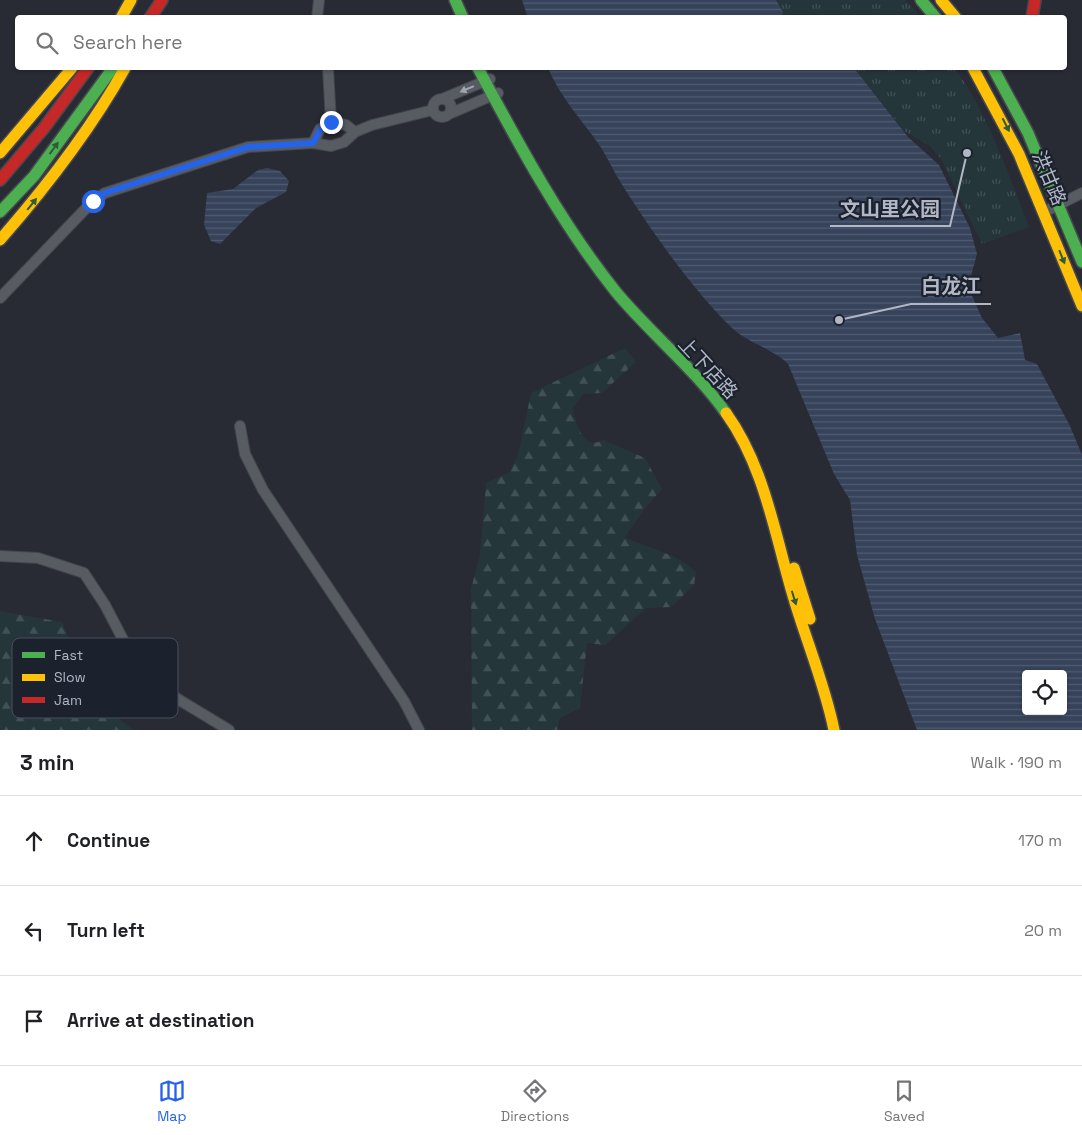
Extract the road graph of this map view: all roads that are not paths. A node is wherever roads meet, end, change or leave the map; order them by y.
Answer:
1 (127, 0) edge
2 (132, 0) edge
3 (319, 0) edge
4 (448, 0) edge
5 (455, 0) edge
6 (921, 0) edge
7 (941, 0) edge
8 (1035, 0) edge
9 (160, 3) edge
10 (115, 15) edge
11 (124, 15) edge
12 (153, 15) edge
13 (317, 15) edge
14 (455, 15) edge
15 (462, 15) edge
16 (934, 15) edge
17 (954, 15) edge
18 (1032, 15) edge
19 (70, 70) edge
20 (87, 70) edge
21 (112, 70) edge
22 (124, 70) edge
23 (328, 70) edge
24 (480, 70) edge
25 (486, 70) edge
26 (974, 70) edge
27 (994, 70) edge
28 (1006, 70) edge
29 (488, 80) junction
30 (1001, 80) junction
31 (495, 94) junction
32 (442, 99) junction
33 (433, 110) junction
34 (449, 114) junction
35 (331, 122) junction
36 (355, 132) junction
37 (313, 143) junction
38 (0, 153) edge
39 (0, 180) edge
40 (1082, 193) edge
41 (1059, 205) junction
42 (0, 212) edge
43 (1044, 212) junction
44 (0, 240) edge
45 (1082, 262) edge
46 (0, 298) edge
47 (1082, 306) edge
48 (240, 426) dead end
49 (0, 556) edge
50 (123, 638) edge
51 (178, 699) edge
52 (229, 730) edge
53 (419, 730) edge
54 (834, 730) edge
55 (842, 730) edge

1 - 10 main road
2 - 11 main road
3 - 13 street
4 - 14 main road
5 - 15 main road
6 - 16 main road
7 - 17 main road
8 - 18 main road
9 - 12 main road
19 - 38 main road
20 - 39 main road
42 -> 21 main road
44 -> 22 main road
23 - 35 street
24 - 29 main road, 上下店路
25 - 29 main road, 上下店路
26 -> 43 main road, 洪甘路
27 - 30 main road, 洪甘路
28 - 30 main road
29 - 31 main road, 上下店路
29 -> 32 street
30 - 41 main road, 洪甘路
31 - 34 street
31 -> 54 main road, 上下店路
31 - 55 main road, 上下店路
32 - 33 street
32 - 34 street
33 - 34 street
33 - 36 street
35 - 36 street
35 - 37 street
36 - 37 street
37 - 46 street
40 - 41 street
41 - 43 street
41 - 45 main road, 洪甘路
43 -> 47 main road, 洪甘路
48 - 53 street
49 - 50 street
51 - 52 street

